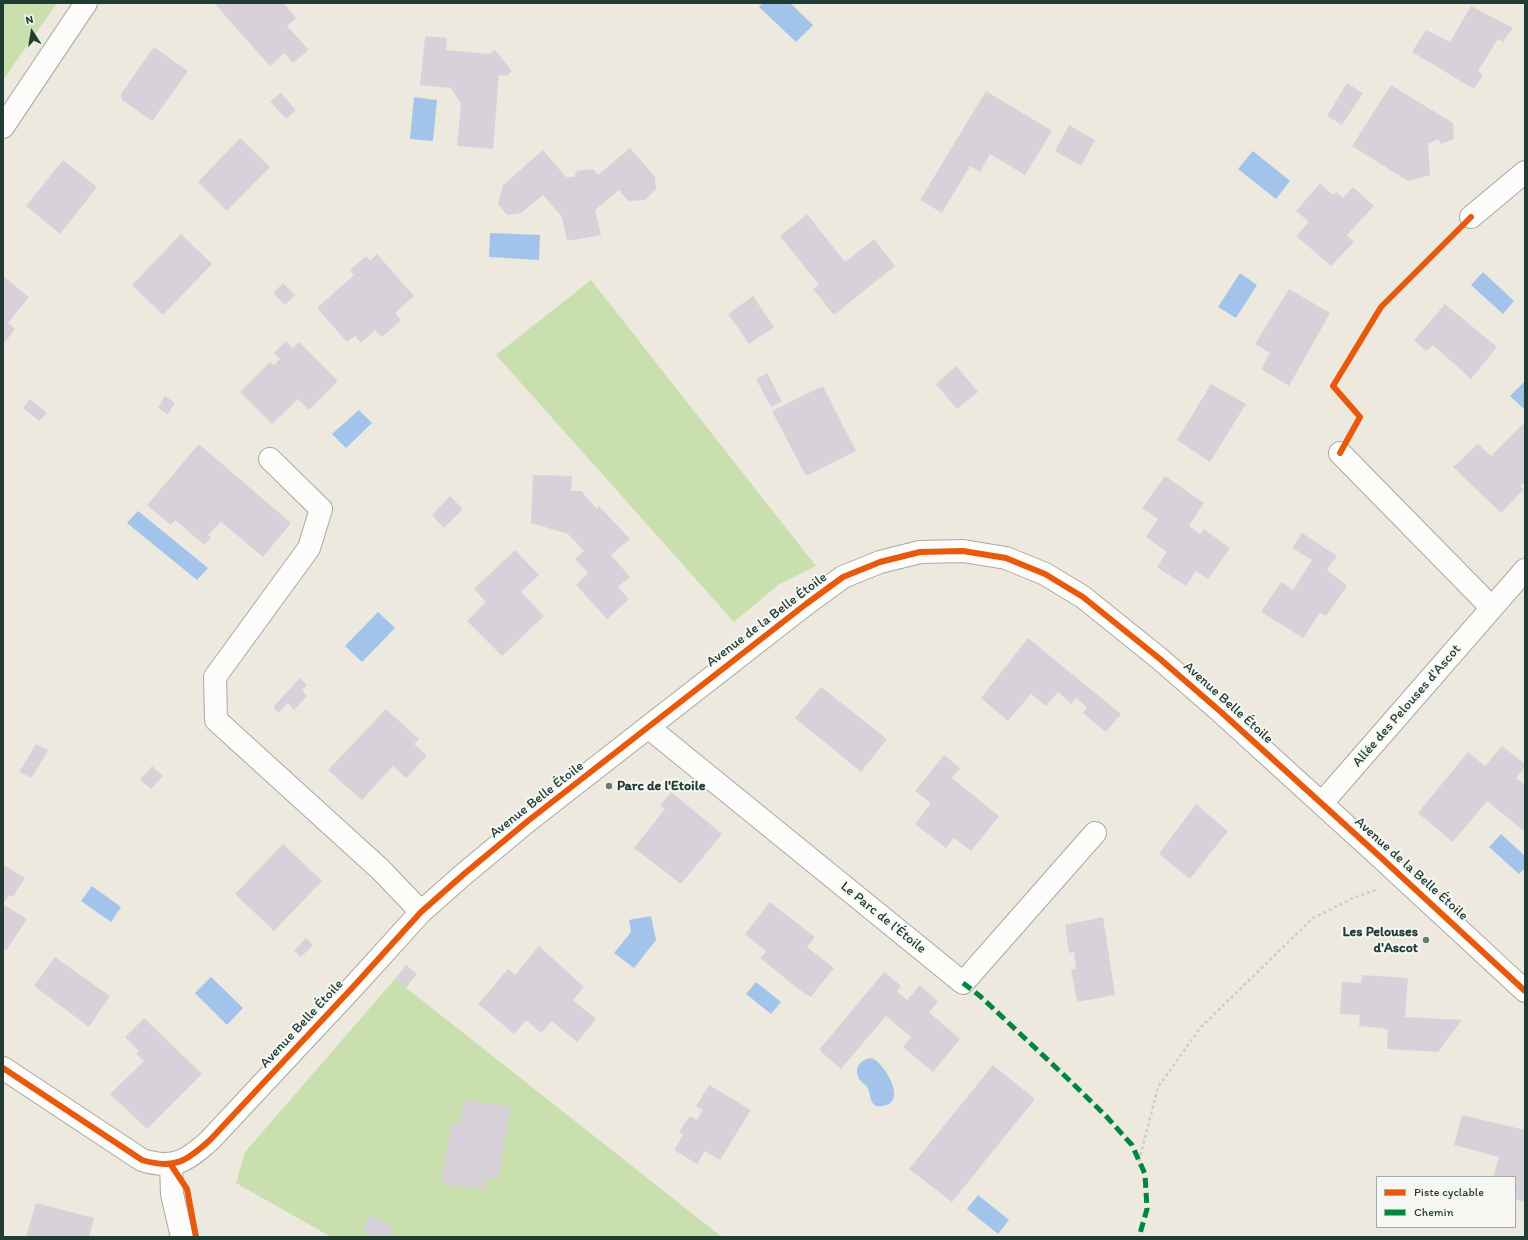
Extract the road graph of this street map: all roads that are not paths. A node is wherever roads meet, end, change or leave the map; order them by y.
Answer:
1 (86, 3) edge
2 (3, 127) edge
3 (1525, 172) edge
4 (1471, 217) dead end
5 (1340, 453) dead end
6 (270, 460) dead end
7 (1525, 570) edge
8 (1492, 608) junction
9 (1160, 659) joint
10 (648, 727) junction
11 (1280, 766) joint
12 (598, 767) joint
13 (1322, 804) junction
14 (1095, 833) dead end
15 (420, 912) junction
16 (1525, 991) edge
17 (3, 1068) edge
18 (171, 1164) junction
19 (182, 1237) edge

1 - 2 street
3 - 4 street
5 - 8 street
6 - 15 street
7 - 8 street, Allée des Pelouses d'Ascot
8 - 13 street, Allée des Pelouses d'Ascot
9 - 10 street, Avenue de la Belle Étoile
9 - 11 street, Avenue Belle Étoile
10 - 12 street, Avenue de la Belle Étoile
10 - 14 street, Le Parc de l'Étoile
11 - 13 street, Avenue de la Belle Étoile
12 - 15 street, Avenue Belle Étoile
13 - 16 street, Avenue de la Belle Étoile
15 - 18 street, Avenue Belle Étoile
17 - 18 street, Avenue Belle Étoile
18 - 19 street

